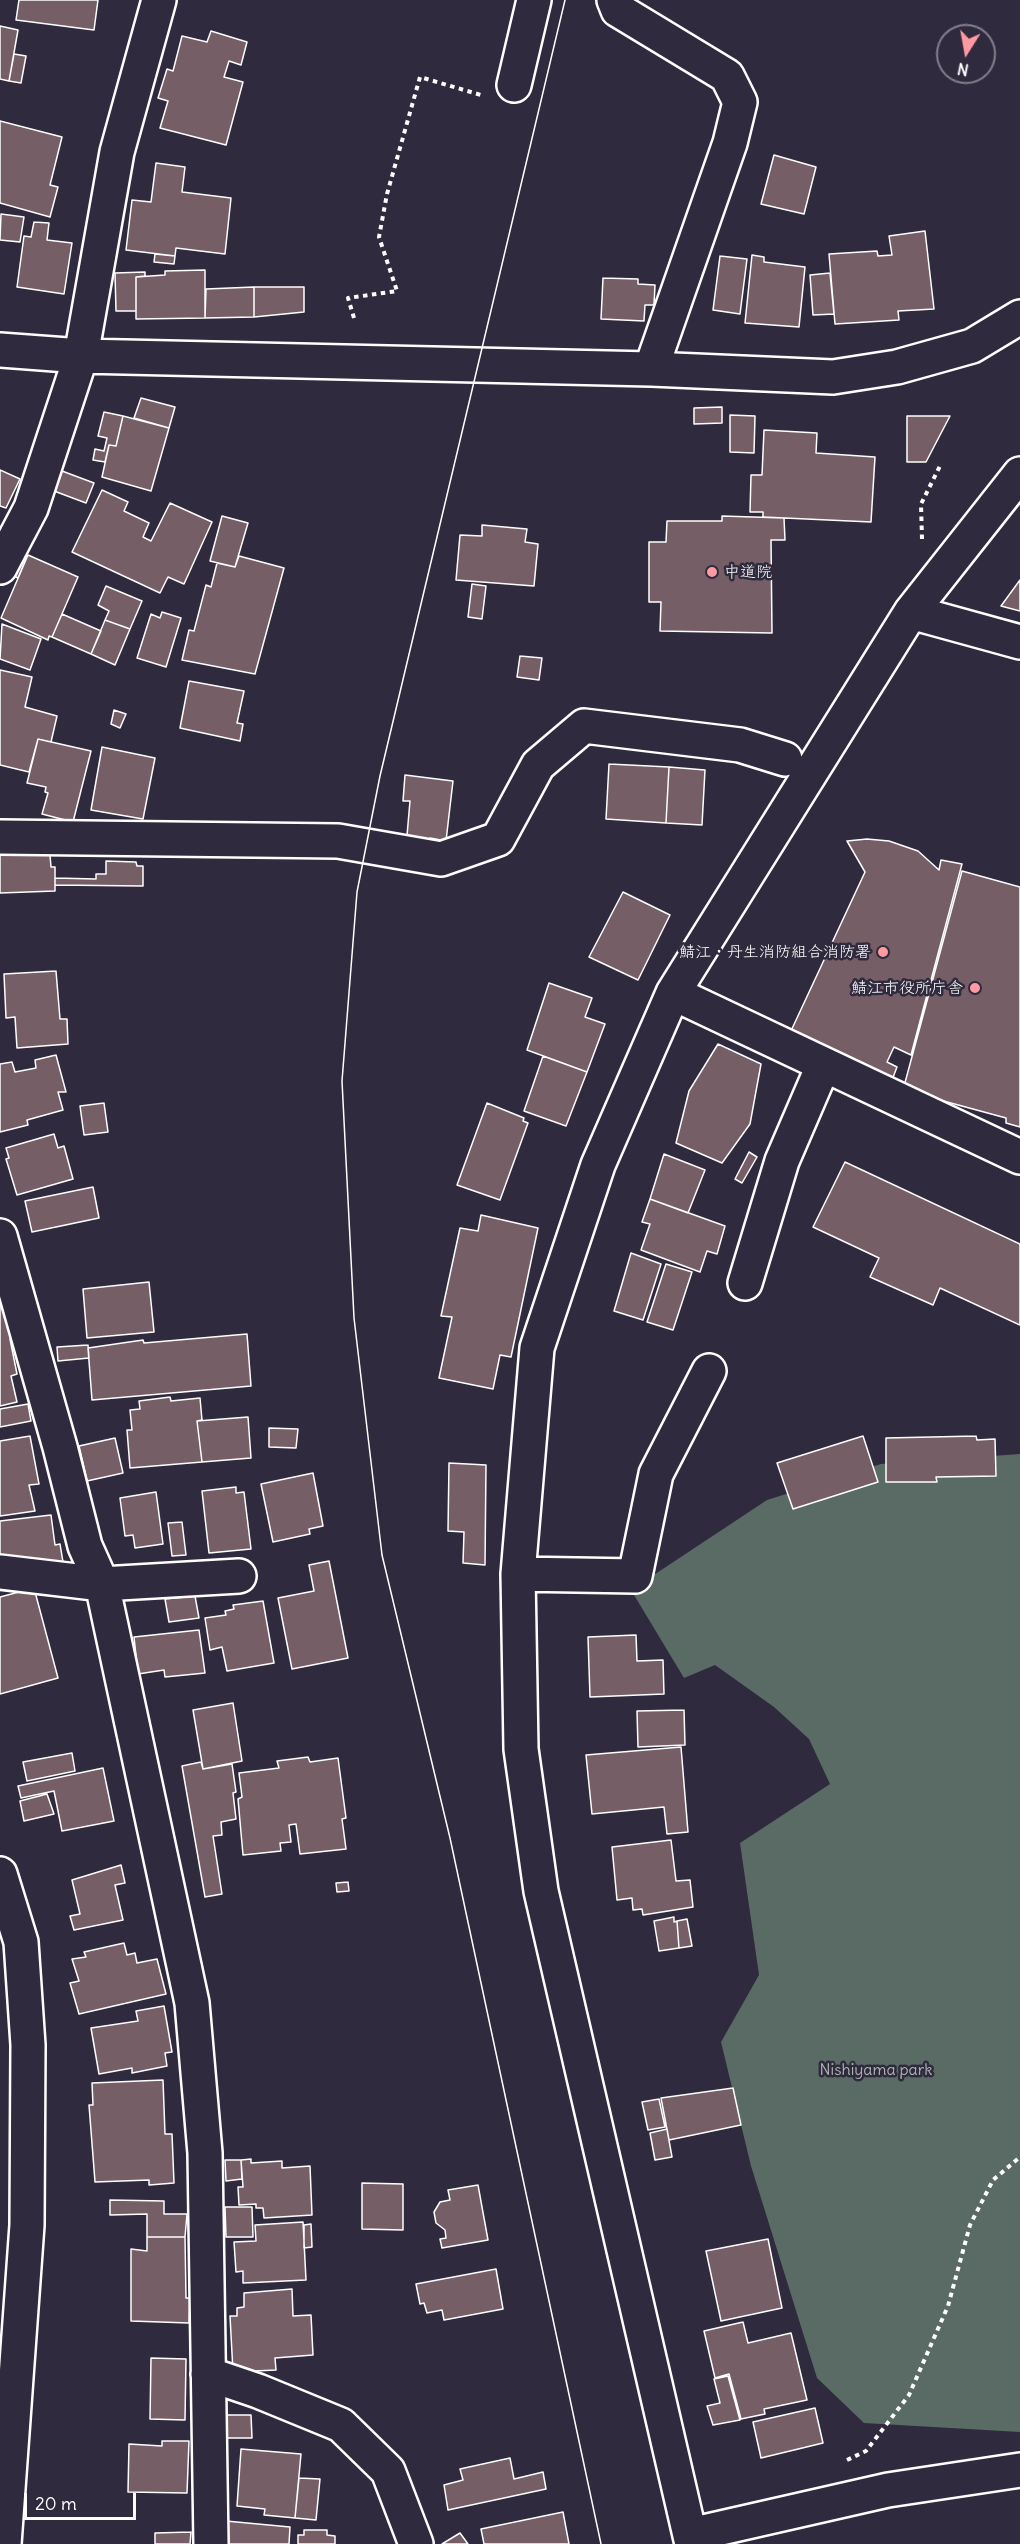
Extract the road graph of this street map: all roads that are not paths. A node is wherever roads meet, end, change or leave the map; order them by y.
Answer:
1 (159, 0) edge
2 (534, 0) edge
3 (614, 0) edge
4 (514, 85) road end
5 (1020, 317) edge
6 (0, 350) edge
7 (81, 356) junction
8 (651, 369) junction
9 (1020, 474) edge
10 (0, 567) edge
11 (911, 612) junction
12 (1020, 642) edge
13 (785, 759) dead end
14 (0, 837) edge
15 (673, 993) junction
16 (823, 1066) junction
17 (1020, 1157) edge
18 (0, 1236) edge
19 (745, 1283) dead end
20 (709, 1371) dead end
21 (0, 1572) edge
22 (518, 1574) junction
23 (239, 1576) dead end
24 (102, 1584) junction
25 (0, 1874) edge
26 (10, 1941) edge
27 (208, 2374) junction
28 (1020, 2469) edge
29 (691, 2540) edge
30 (4, 2544) edge
31 (210, 2544) edge
32 (416, 2544) edge

1 - 7 street
2 - 4 street
3 - 8 street
5 - 8 street
6 - 7 street
7 - 8 street
7 - 10 street
9 - 11 street
11 - 12 street
11 - 15 street
13 - 14 street
15 - 16 street
15 - 22 street
16 - 17 street
16 - 19 street
18 - 24 street
20 - 22 street
21 - 24 street
22 - 29 street
23 - 24 street
24 - 27 street
25 - 26 street
26 - 30 street
27 - 31 street
27 - 32 street
28 - 29 street

